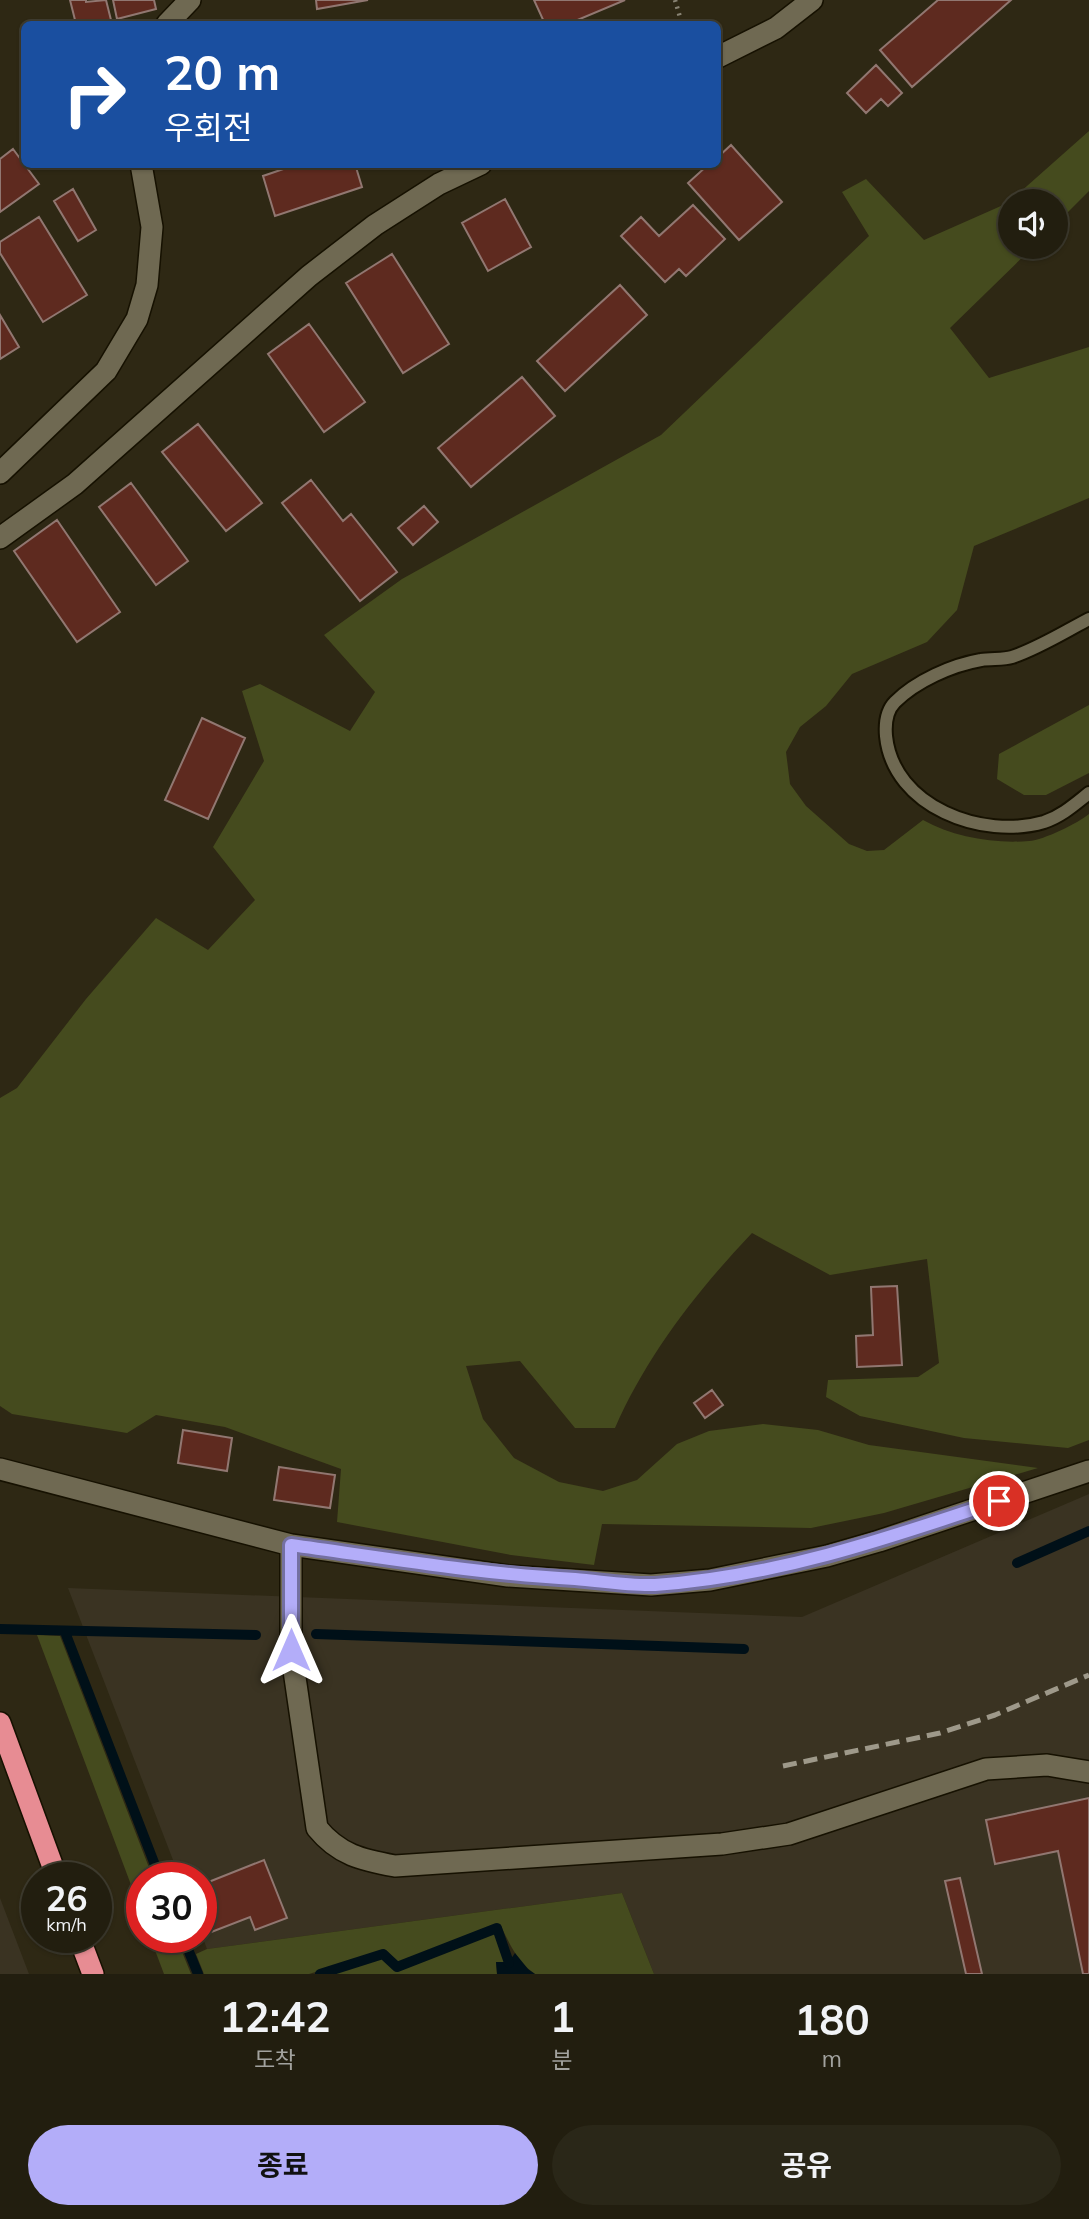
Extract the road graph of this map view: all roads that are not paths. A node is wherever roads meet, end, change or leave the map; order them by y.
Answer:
1 (190, 0) edge
2 (812, 0) edge
3 (170, 21) edge
4 (721, 56) edge
5 (142, 168) edge
6 (473, 168) edge
7 (0, 473) edge
8 (0, 538) edge
9 (1089, 619) edge
10 (1089, 793) edge
11 (0, 1469) edge
12 (1089, 1471) edge
13 (291, 1545) junction
14 (0, 1723) edge
15 (1089, 1772) edge
16 (51, 1862) edge
17 (85, 1953) edge
18 (93, 1974) edge

1 - 3 street
2 - 4 street
5 - 7 street
6 - 8 street
9 - 10 lane
11 - 13 street
12 - 13 street
13 - 15 street
14 - 16 highway
17 - 18 highway

